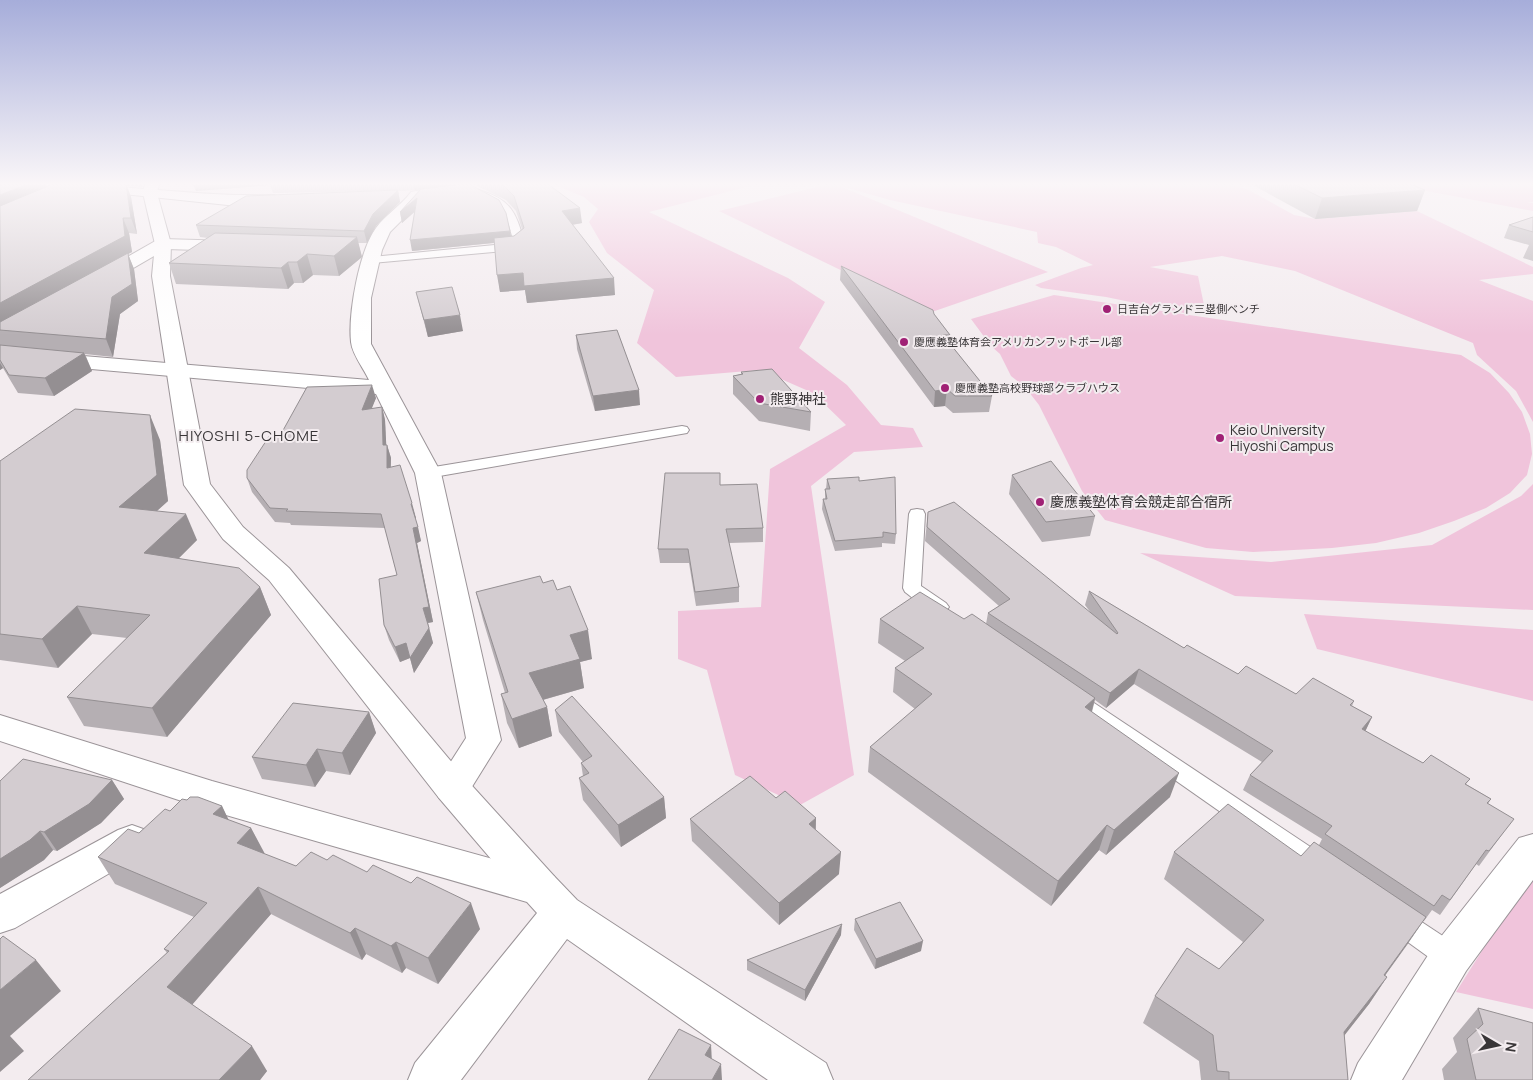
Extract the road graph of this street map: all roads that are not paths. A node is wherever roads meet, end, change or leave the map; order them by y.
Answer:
1 (161, 234) edge
2 (380, 234) edge
3 (517, 234) edge
4 (163, 244) junction
5 (249, 247) edge
6 (367, 253) junction
7 (86, 288) edge
8 (0, 355) edge
9 (178, 370) junction
10 (383, 388) junction
11 (682, 430) dead end
12 (428, 473) junction
13 (917, 514) dead end
14 (953, 616) edge
15 (1059, 689) edge
16 (0, 728) edge
17 (452, 788) junction
18 (212, 796) junction
19 (1533, 850) edge
20 (1337, 879) edge
21 (551, 901) junction
22 (1378, 907) edge
23 (0, 915) edge
24 (1451, 957) junction
25 (432, 1080) edge
26 (809, 1080) edge
27 (1374, 1080) edge

1 - 4 street
2 - 6 street
3 - 6 lane
4 - 5 street
4 - 7 street
4 - 9 street
6 - 10 street
8 - 9 street
9 - 10 street
9 - 17 street
10 - 12 street
11 - 12 lane
12 - 17 street
13 - 14 lane
15 - 20 lane
16 - 18 street
17 - 21 street
18 - 21 street
18 - 23 street
19 - 24 street
21 - 25 street
21 - 26 street
22 - 24 lane
24 - 27 street

